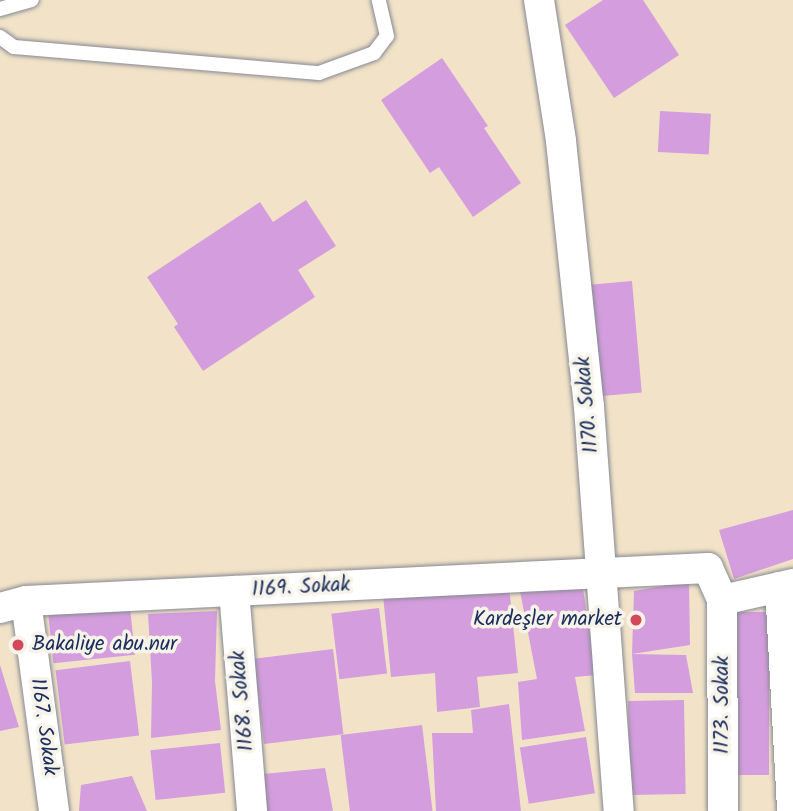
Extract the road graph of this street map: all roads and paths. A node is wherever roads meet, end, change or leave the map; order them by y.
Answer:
1 (33, 0) edge
2 (379, 0) edge
3 (539, 0) edge
4 (0, 9) edge
5 (0, 37) edge
6 (602, 573) junction
7 (786, 586) edge
8 (234, 591) junction
9 (722, 600) junction
10 (13, 605) edge
11 (54, 811) edge
12 (252, 811) edge
13 (619, 811) edge
14 (723, 811) edge
15 (792, 811) edge

1 - 4 lane
2 - 5 lane
3 - 6 street, 1170. Sokak
6 - 8 street, 1169. Sokak
6 - 9 street, 1169. Sokak
6 - 13 street, 1170. Sokak
7 - 9 street
7 - 15 street
8 - 10 street, 1169. Sokak
8 - 12 street, 1168. Sokak
9 - 14 street, 1173. Sokak
10 - 11 street, 1167. Sokak

